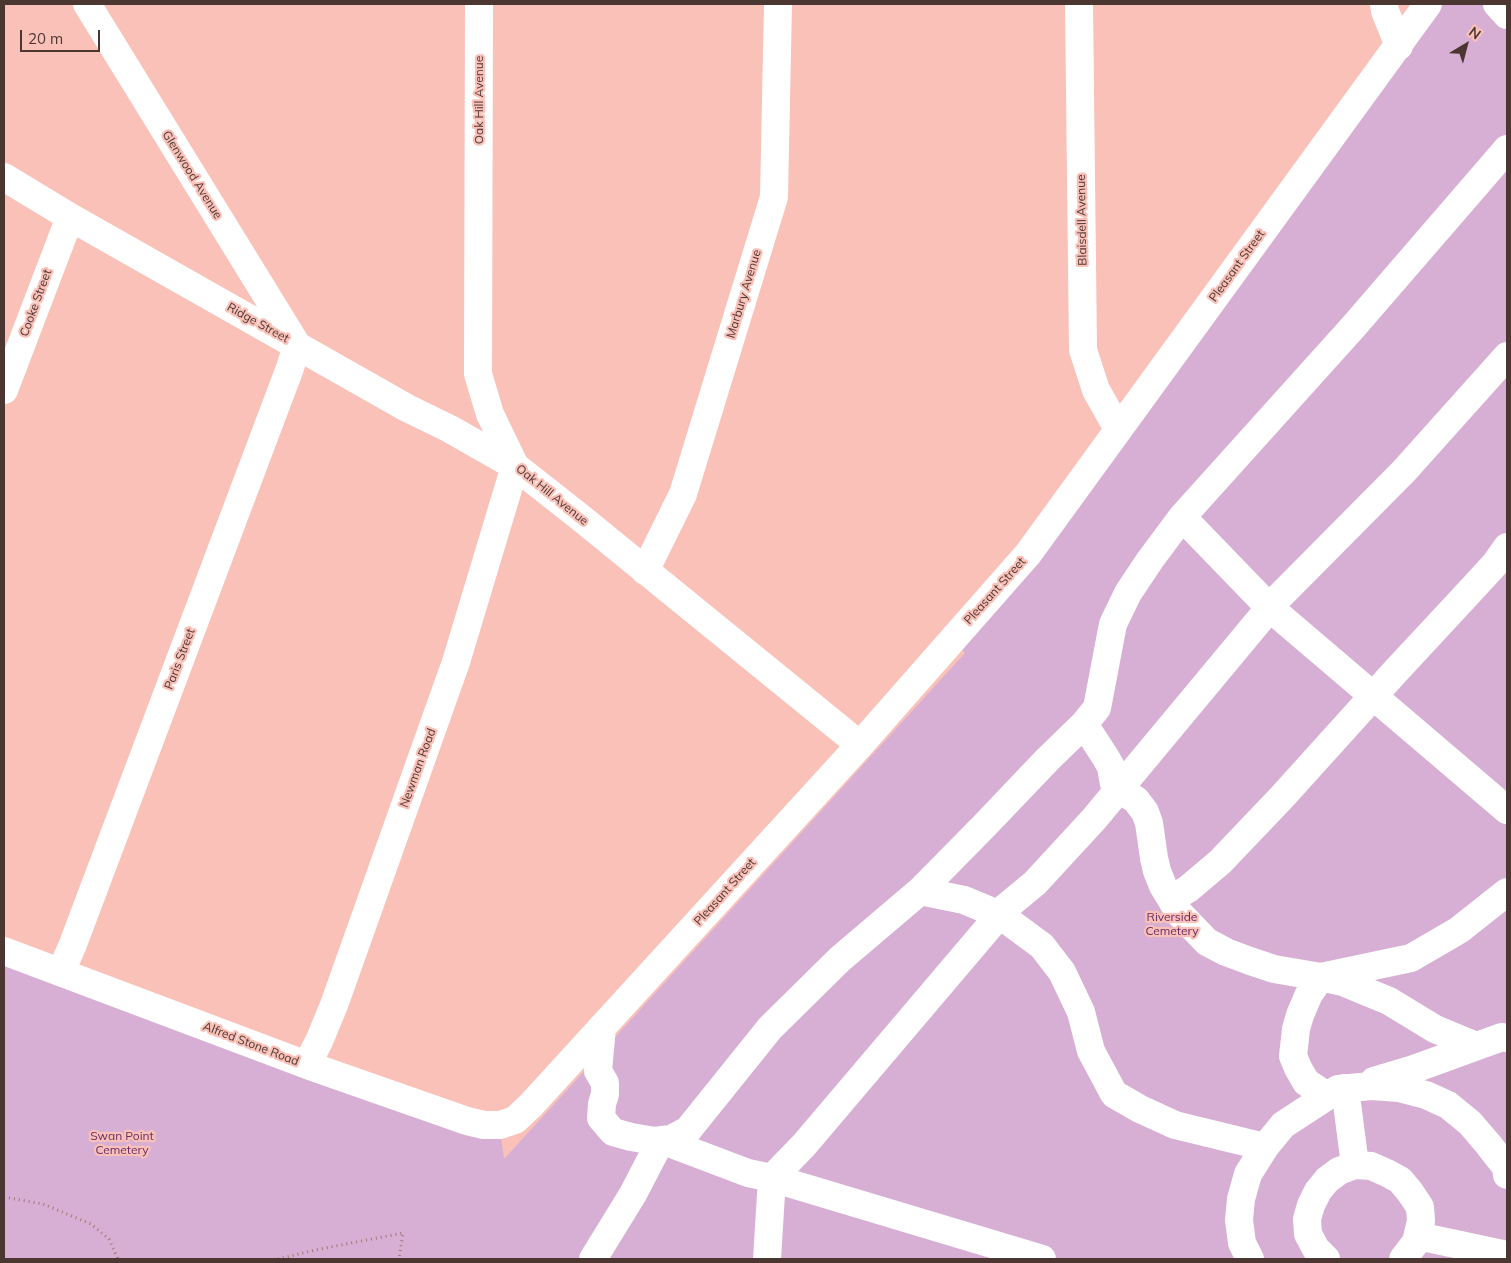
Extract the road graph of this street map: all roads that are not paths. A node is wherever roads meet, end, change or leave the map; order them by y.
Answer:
1 (87, 4) edge
2 (479, 4) edge
3 (778, 4) edge
4 (1079, 4) edge
5 (1384, 4) edge
6 (1428, 4) edge
7 (1497, 4) edge
8 (1507, 15) edge
9 (1399, 46) junction
10 (1507, 149) edge
11 (4, 177) edge
12 (70, 217) junction
13 (297, 345) junction
14 (1507, 356) edge
15 (4, 390) edge
16 (1118, 429) junction
17 (515, 466) junction
18 (1182, 517) junction
19 (1507, 547) edge
20 (645, 571) junction
21 (1498, 576) edge
22 (1270, 608) junction
23 (1373, 696) junction
24 (1084, 724) junction
25 (860, 745) junction
26 (1119, 789) junction
27 (1507, 810) edge
28 (920, 891) junction
29 (1507, 892) edge
30 (1171, 899) junction
31 (1000, 915) junction
32 (4, 951) edge
33 (61, 972) junction
34 (1321, 977) junction
35 (602, 1028) junction
36 (1507, 1038) edge
37 (1476, 1046) junction
38 (306, 1065) junction
39 (1342, 1091) junction
40 (500, 1125) joint
41 (661, 1140) junction
42 (1265, 1147) junction
43 (1355, 1165) junction
44 (1507, 1175) edge
45 (772, 1178) junction
46 (1418, 1236) junction
47 (985, 1250) edge
48 (1507, 1254) edge
49 (592, 1259) edge
50 (767, 1259) edge
51 (1042, 1259) edge
52 (1250, 1259) edge
53 (1326, 1259) edge
54 (1403, 1259) edge
55 (1505, 1259) edge

1 - 13 street, Glenwood Avenue
2 - 17 street, Oak Hill Avenue
3 - 20 street, Marbury Avenue
4 - 16 street, Blaisdell Avenue
5 - 9 street
6 - 9 street, Pleasant Street
7 - 8 street
9 - 16 street, Pleasant Street
10 - 18 street
11 - 12 street, Ridge Street
12 - 13 street, Ridge Street
12 - 15 street, Cooke Street
13 - 17 street, Ridge Street
13 - 33 street, Paris Street
14 - 22 street
16 - 25 street, Pleasant Street
17 - 20 street, Oak Hill Avenue
17 - 38 street, Newman Road
18 - 22 street
18 - 24 street
19 - 21 street
20 - 25 street, Oak Hill Avenue
21 - 23 street
22 - 23 street
22 - 26 street
23 - 27 street
23 - 30 street
24 - 26 street
24 - 28 street
25 - 35 street, Pleasant Street
26 - 30 street
26 - 31 street
28 - 31 street
28 - 41 street
29 - 34 street
30 - 34 street
31 - 42 street
31 - 45 street
32 - 33 street, Alfred Stone Road
33 - 38 street, Alfred Stone Road
34 - 37 street
34 - 39 street
35 - 40 street, Pleasant Street
35 - 41 street
36 - 37 street
37 - 39 street
38 - 40 street, Alfred Stone Road
39 - 42 street
39 - 43 street
39 - 44 street
41 - 45 street
41 - 49 street
42 - 52 street
43 - 46 street
43 - 53 street
45 - 47 street
45 - 50 street
46 - 48 street
46 - 54 street
47 - 51 street
48 - 55 street

